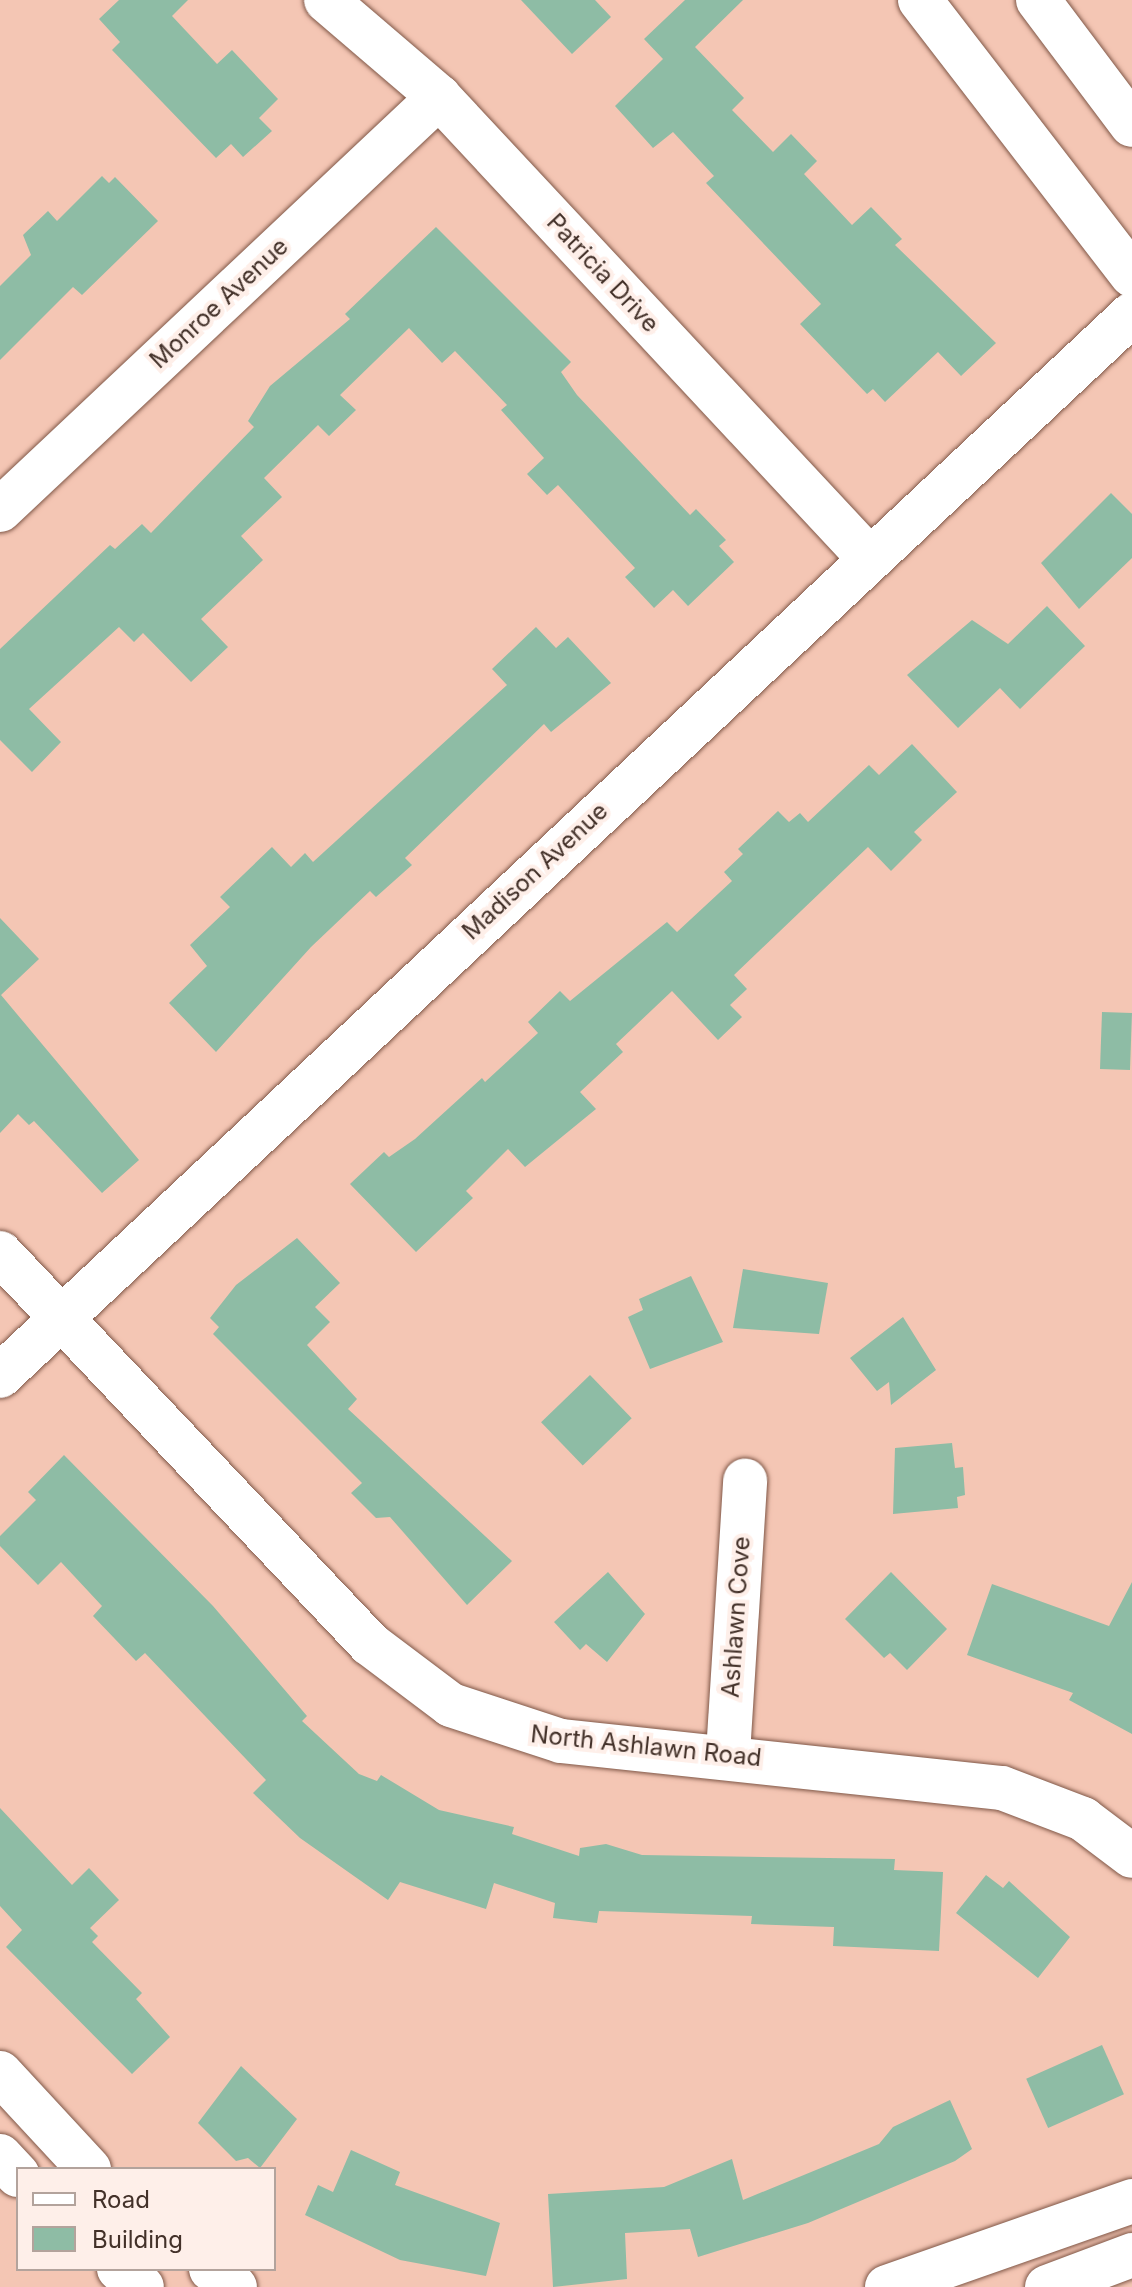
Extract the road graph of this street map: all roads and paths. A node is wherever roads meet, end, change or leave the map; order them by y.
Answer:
1 (326, 0) edge
2 (920, 0) edge
3 (1038, 0) edge
4 (439, 97) junction
5 (1132, 125) edge
6 (1132, 275) edge
7 (1132, 314) edge
8 (0, 510) edge
9 (868, 557) junction
10 (0, 1253) edge
11 (61, 1316) junction
12 (0, 1376) edge
13 (745, 1481) dead end
14 (728, 1754) junction
15 (1132, 1856) edge
16 (0, 2073) edge
17 (0, 2156) edge
18 (87, 2167) edge
19 (16, 2173) edge
20 (1132, 2201) edge
21 (1132, 2255) edge
22 (122, 2271) edge
23 (214, 2271) edge
24 (142, 2287) edge
25 (235, 2287) edge
26 (887, 2287) edge
27 (1047, 2287) edge

1 - 4 street, Patricia Drive
2 - 6 street
3 - 5 street
4 - 8 street, Monroe Avenue
4 - 9 street, Patricia Drive
7 - 9 street, Madison Avenue
9 - 11 street, Madison Avenue
10 - 11 street, North Ashlawn Road
11 - 12 street, Madison Avenue
11 - 14 street, North Ashlawn Road
13 - 14 street, Ashlawn Cove
14 - 15 street, North Ashlawn Road
16 - 18 street
17 - 19 street
20 - 26 street
21 - 27 street
22 - 24 street
23 - 25 street

